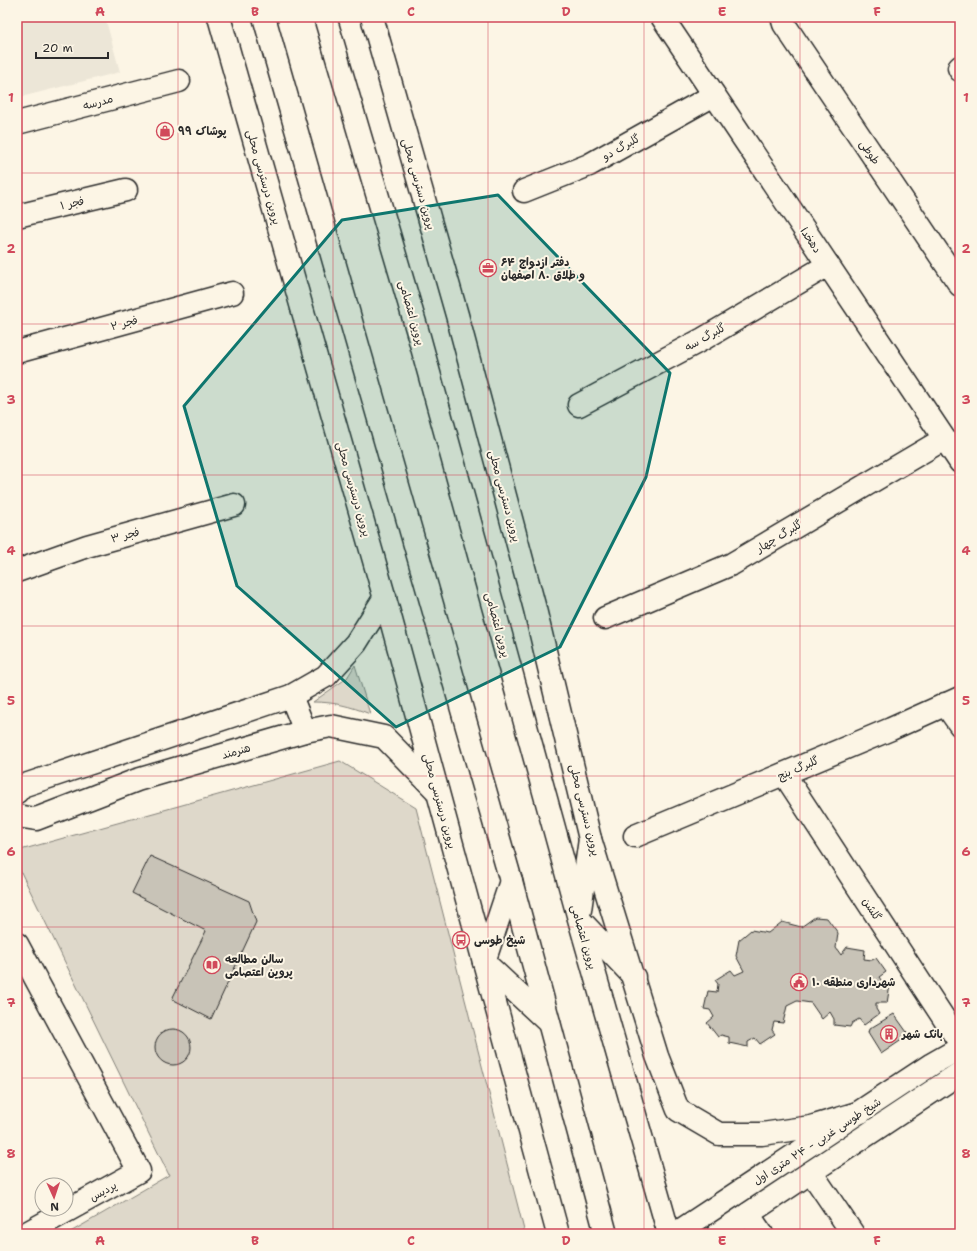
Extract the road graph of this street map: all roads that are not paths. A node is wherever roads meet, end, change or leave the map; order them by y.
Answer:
1 (218, 17) edge
2 (264, 17) edge
3 (325, 17) edge
4 (372, 17) edge
5 (662, 17) edge
6 (782, 17) edge
7 (179, 81) dead end
8 (714, 95) junction
9 (17, 123) edge
10 (126, 190) dead end
11 (524, 191) dead end
12 (17, 216) edge
13 (828, 265) junction
14 (960, 285) edge
15 (232, 293) dead end
16 (17, 352) edge
17 (579, 405) dead end
18 (944, 439) junction
19 (960, 462) edge
20 (234, 505) dead end
21 (17, 571) edge
22 (385, 597) junction
23 (605, 618) dead end
24 (291, 696) junction
25 (953, 701) edge
26 (960, 725) edge
27 (305, 731) junction
28 (784, 774) junction
29 (17, 792) edge
30 (438, 793) junction
31 (17, 816) edge
32 (636, 836) dead end
33 (590, 838) junction
34 (511, 881) junction
35 (579, 919) junction
36 (17, 944) edge
37 (484, 962) junction
38 (22, 970) edge
39 (634, 977) junction
40 (549, 1023) junction
41 (960, 1043) edge
42 (960, 1053) edge
43 (960, 1073) edge
44 (861, 1112) junction
45 (811, 1172) junction
46 (746, 1224) edge
47 (25, 1234) edge
48 (558, 1234) edge
49 (606, 1234) edge
50 (669, 1234) edge
51 (675, 1234) edge
52 (718, 1234) edge
53 (762, 1234) edge
54 (853, 1234) edge

1 - 22 main road, پروین درسترسی محلی
2 - 34 main road
3 - 35 main road, پروین اعتصامی
4 - 33 main road, پروین دسترسی محلی
5 - 8 main road, دهخدا
6 - 14 main road, طوطی
7 - 9 main road, مدرسه
8 - 11 main road, گلبرگ دو
8 - 13 main road, دهخدا
10 - 12 main road, فجر ۱
13 - 17 main road, گلبرگ سه
13 - 18 main road, دهخدا
15 - 16 main road, فجر ۲
18 - 19 main road, دهخدا
18 - 23 main road, گلبرگ چهار
20 - 21 main road, فجر ۳
22 - 24 main road
22 - 30 main road, پروین درسترسی محلی
24 - 27 main road
24 - 29 main road
25 - 26 main road
25 - 28 main road, گلبرگ پنج
27 - 30 main road, هنرمند
27 - 31 main road, هنرمند
28 - 32 main road, گلبرگ پنج
28 - 41 main road, گلشن
30 - 37 main road, پروین درسترسی محلی
33 - 35 main road
33 - 39 main road, پروین دسترسی محلی
34 - 37 main road
34 - 40 main road
35 - 39 main road
35 - 50 main road, پروین اعتصامی
36 - 38 main road
37 - 40 main road
37 - 48 main road, پروین درسترسی محلی
38 - 47 main road, پردیس
39 - 44 main road, پروین دسترسی محلی
40 - 49 main road
42 - 44 main road, شیخ طوسی غربی - ۲۴ متری اول
43 - 45 main road, شیخ طوسی غربی - ۲۴ متری اول
44 - 51 main road, شیخ طوسی غربی - ۲۴ متری اول
45 - 46 main road, شیخ طوسی غربی - ۲۴ متری اول
45 - 54 main road
46 - 52 main road, شیخ طوسی غربی - ۲۴ متری اول
46 - 53 main road

